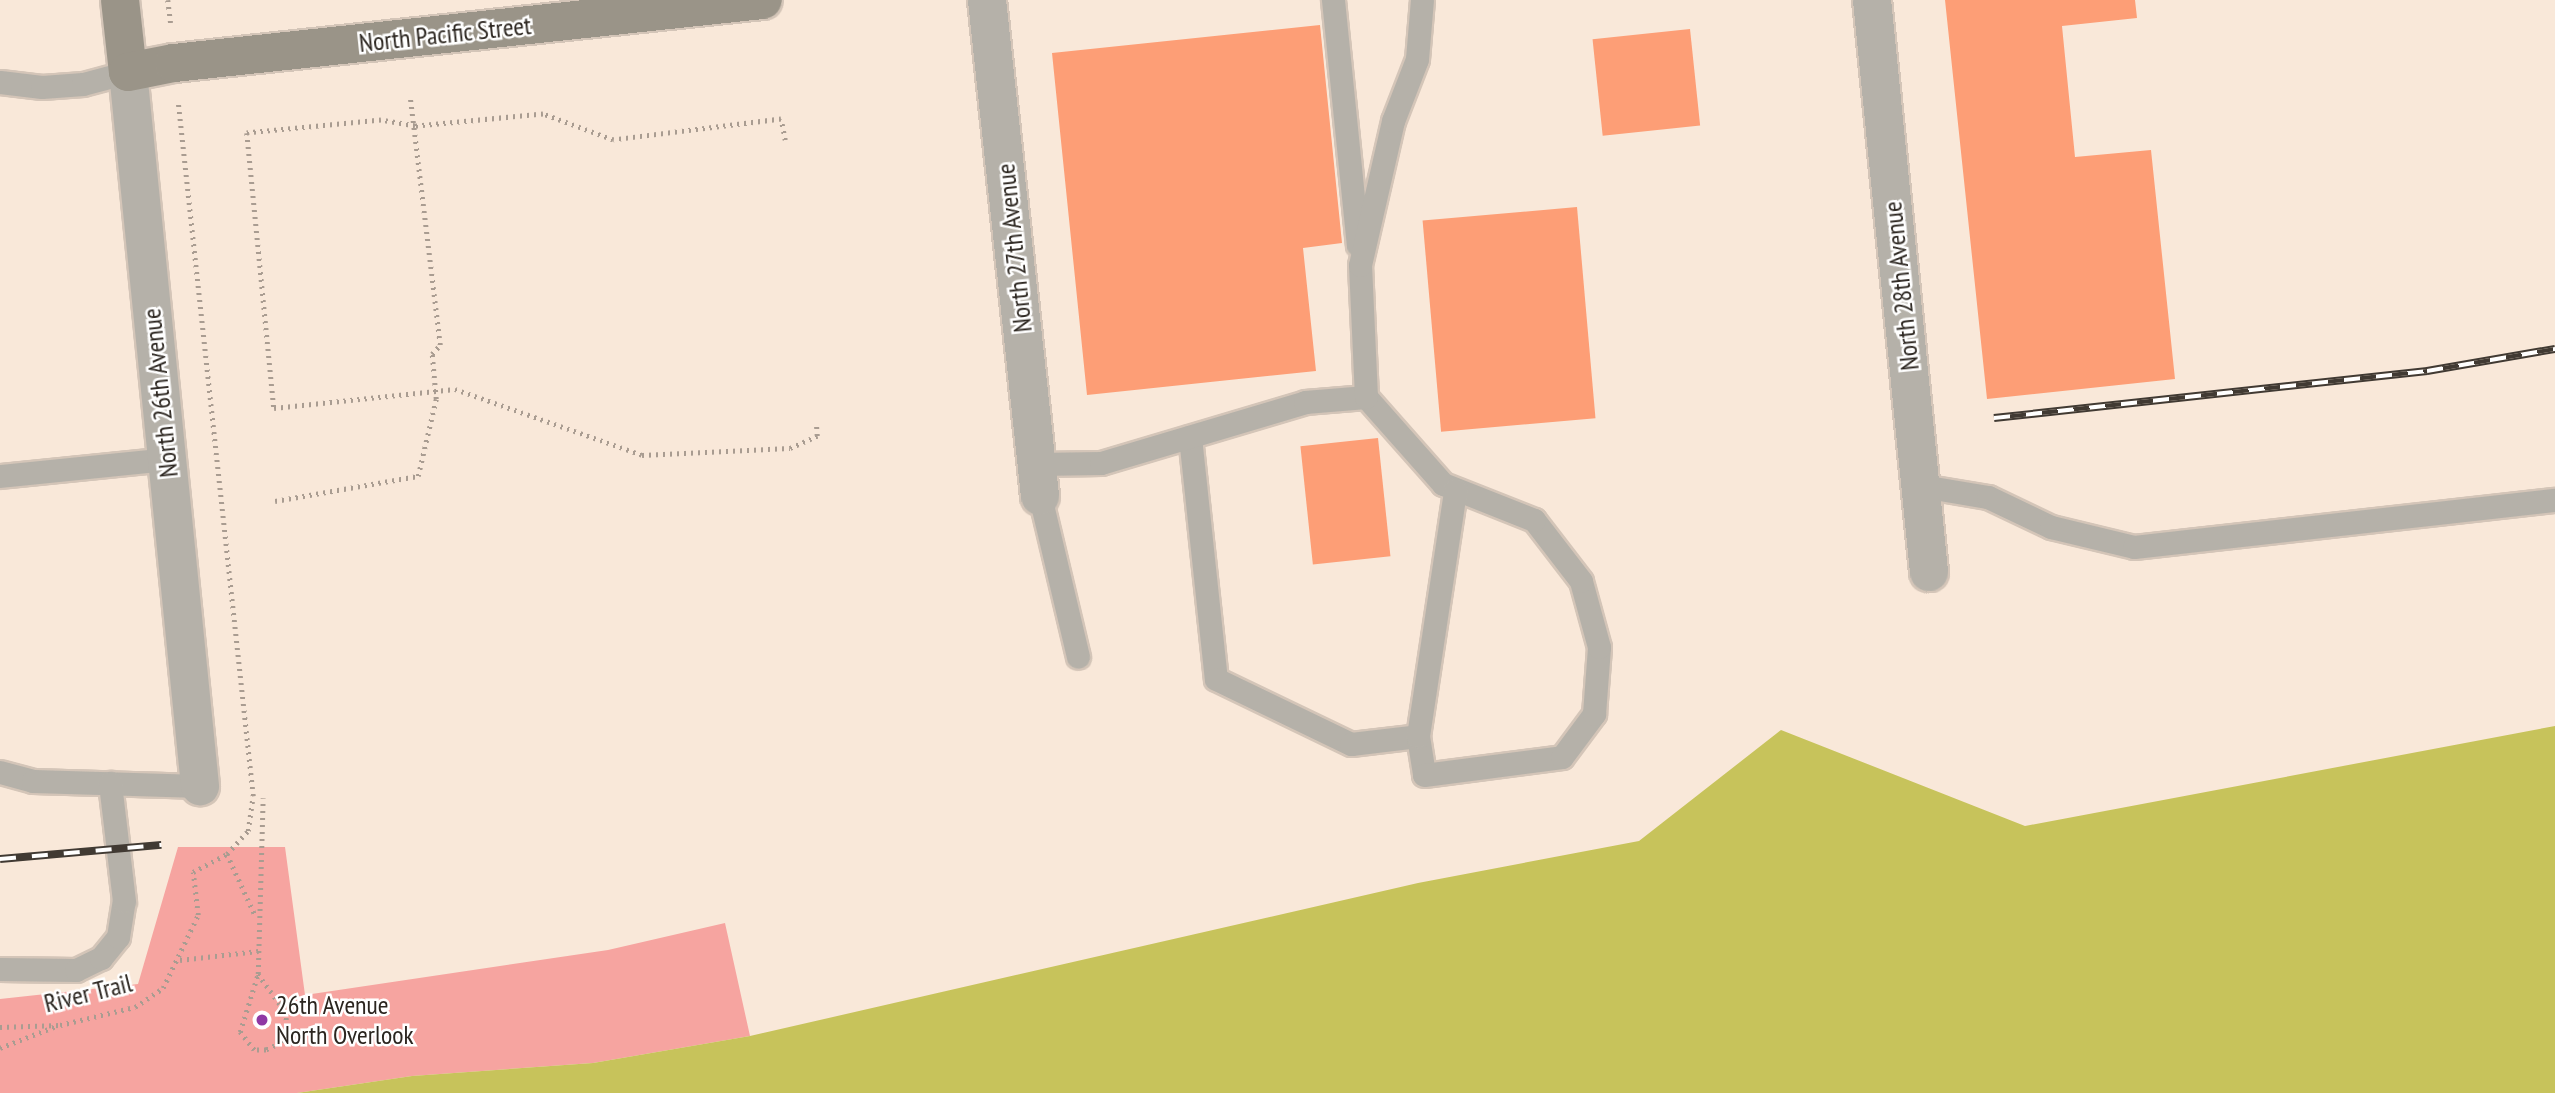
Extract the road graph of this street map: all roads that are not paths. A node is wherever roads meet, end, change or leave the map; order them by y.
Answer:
1 (120, 0) edge
2 (763, 0) edge
3 (987, 0) edge
4 (1333, 0) edge
5 (1422, 0) edge
6 (1872, 0) edge
7 (128, 72) junction
8 (0, 82) edge
9 (1360, 265) junction
10 (1366, 397) junction
11 (1189, 437) junction
12 (167, 459) junction
13 (0, 476) edge
14 (1038, 480) junction
15 (1922, 486) junction
16 (1455, 490) junction
17 (2555, 500) edge
18 (1929, 572) dead end
19 (1078, 657) dead end
20 (1418, 736) junction
21 (0, 772) edge
22 (110, 783) junction
23 (200, 786) joint
24 (0, 970) edge

1 - 7 street, North 26th Avenue
2 - 7 street, North Pacific Street
3 - 14 street, North 27th Avenue
4 - 9 lane
5 - 9 lane
6 - 15 street, North 28th Avenue
7 - 8 lane
7 - 12 street, North 26th Avenue
9 - 10 lane
10 - 11 lane
10 - 16 lane
11 - 14 lane
11 - 20 lane
12 - 13 lane
12 - 23 street, North 26th Avenue
14 - 19 lane
15 - 17 lane
15 - 18 street, North 28th Avenue
16 - 20 lane
16 - 20 lane
21 - 22 lane
22 - 23 lane
22 - 24 lane

